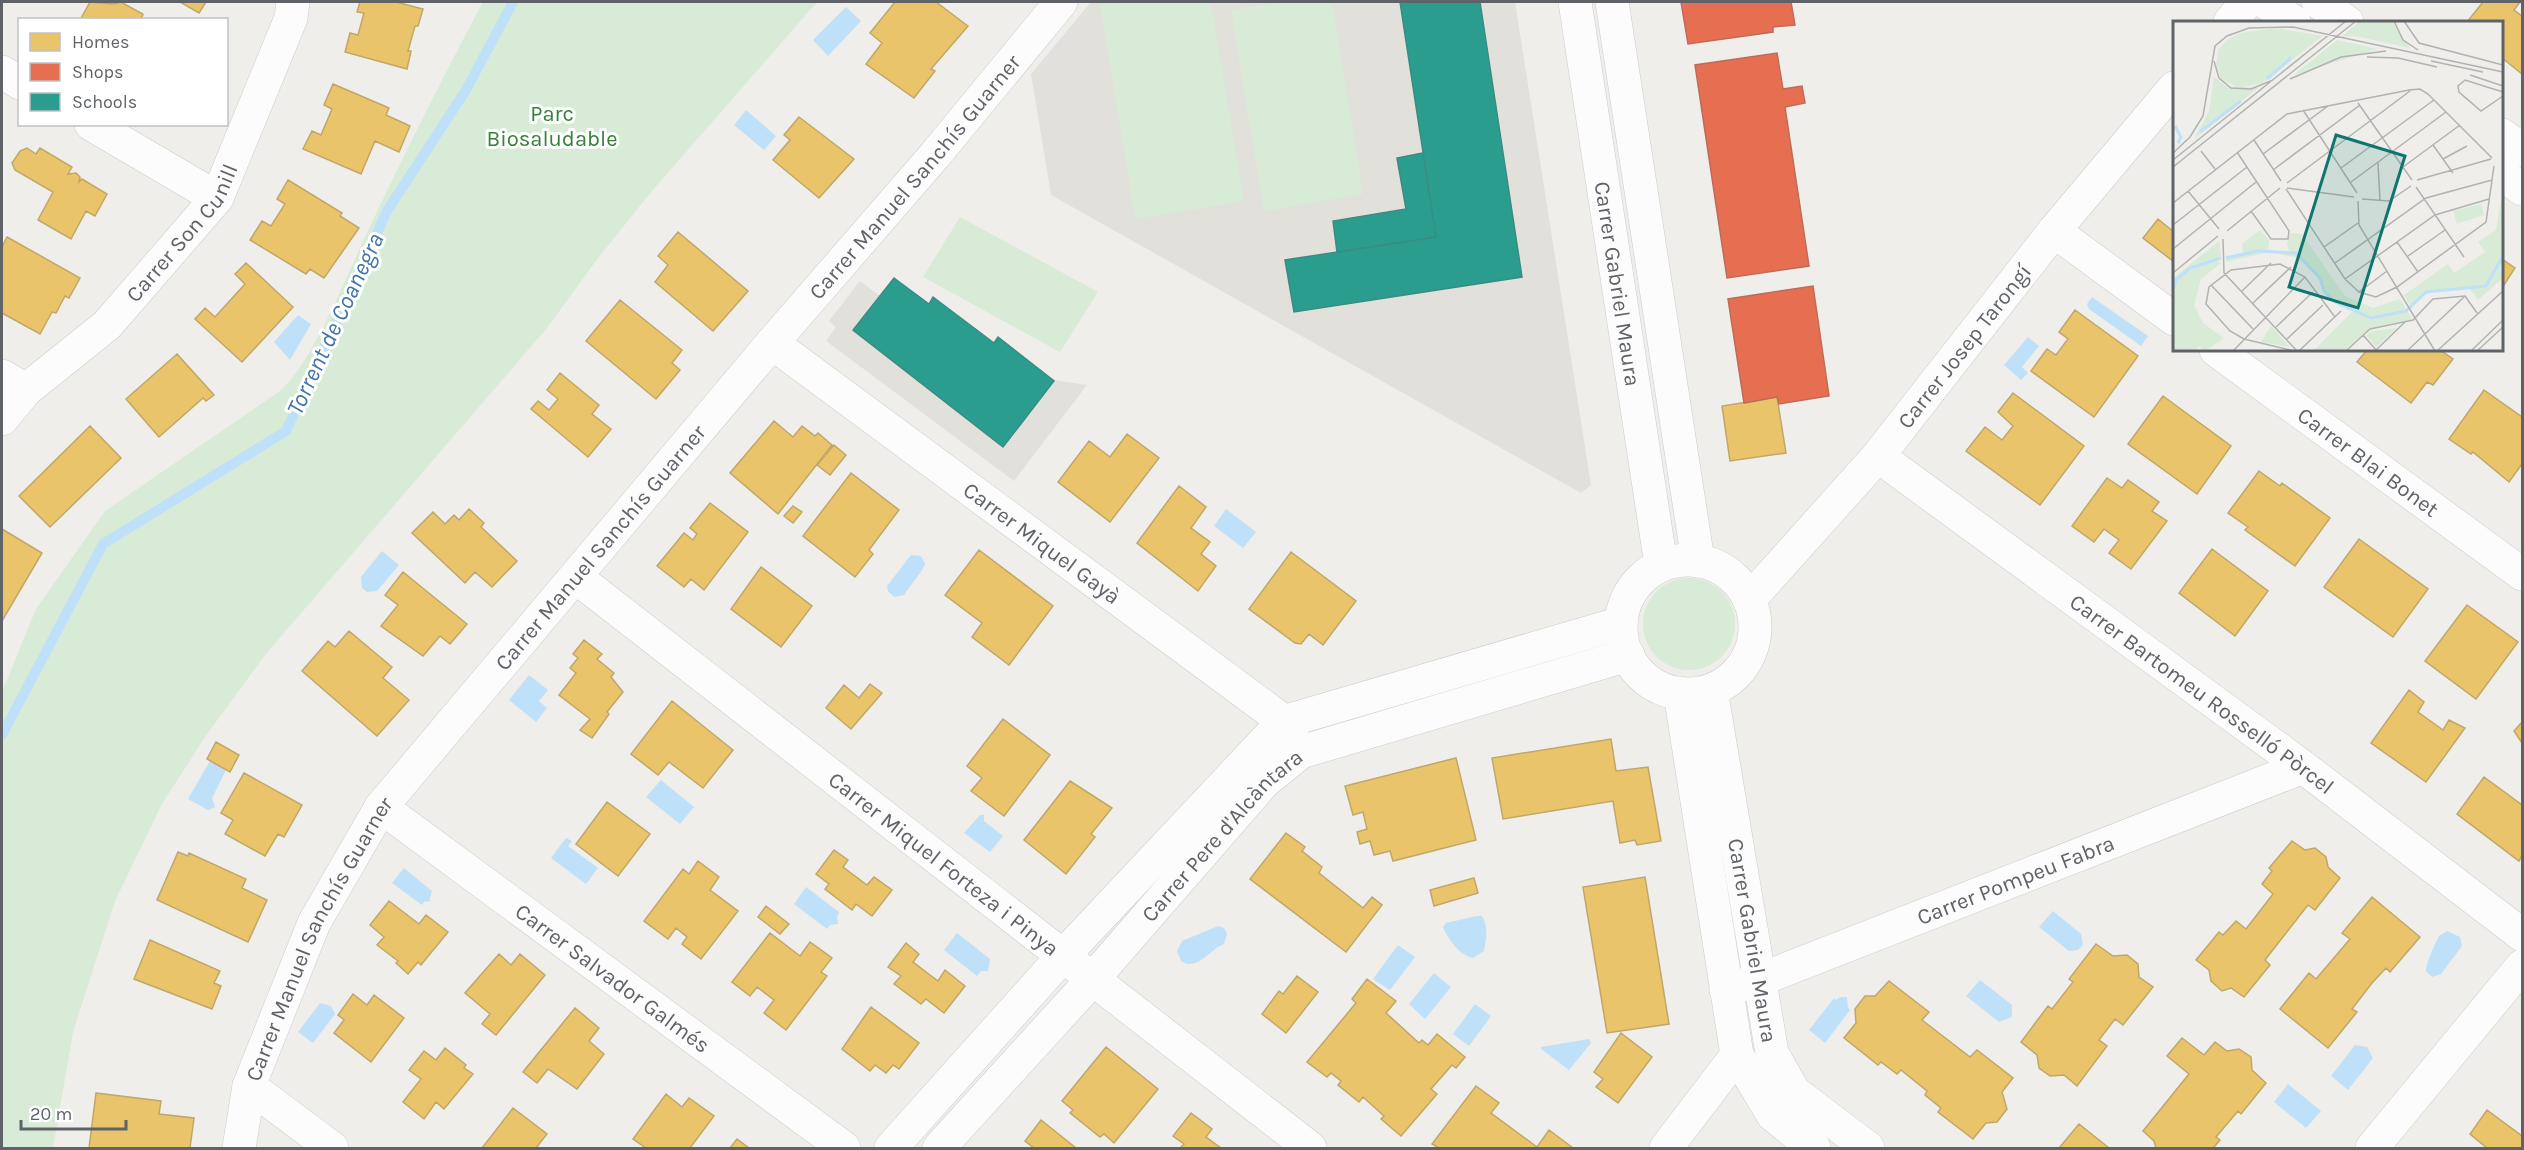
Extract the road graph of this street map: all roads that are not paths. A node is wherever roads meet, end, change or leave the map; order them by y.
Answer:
1 (293, 2) edge
2 (1061, 2) edge
3 (1575, 2) edge
4 (1612, 2) edge
5 (2247, 2) edge
6 (2265, 2) edge
7 (2318, 2) edge
8 (2231, 21) edge
9 (2293, 21) edge
10 (2346, 21) edge
11 (2, 72) edge
12 (18, 81) edge
13 (2173, 90) edge
14 (94, 126) edge
15 (2503, 136) edge
16 (2523, 150) edge
17 (2503, 175) edge
18 (2523, 189) edge
19 (217, 198) junction
20 (2054, 231) junction
21 (2173, 318) edge
22 (772, 343) junction
23 (2217, 351) edge
24 (14, 383) edge
25 (2, 419) edge
26 (1878, 456) junction
27 (1698, 561) junction
28 (1661, 566) junction
29 (2523, 574) edge
30 (577, 578) junction
31 (1749, 600) junction
32 (1621, 623) junction
33 (1628, 655) junction
34 (1696, 692) junction
35 (1283, 722) junction
36 (1300, 752) junction
37 (2303, 767) junction
38 (381, 807) junction
39 (2523, 935) edge
40 (1062, 957) junction
41 (2523, 966) edge
42 (1092, 980) junction
43 (1760, 980) junction
44 (1726, 990) junction
45 (1737, 1055) junction
46 (249, 1086) junction
47 (239, 1149) edge
48 (332, 1149) edge
49 (844, 1149) edge
50 (891, 1149) edge
51 (939, 1149) edge
52 (1310, 1149) edge
53 (1666, 1149) edge
54 (1814, 1149) edge
55 (1868, 1149) edge
56 (2372, 1149) edge

1 - 19 street, Carrer Son Cunill
2 - 22 street, Carrer Manuel Sanchís Guarner
3 - 28 street, Carrer Gabriel Maura
4 - 27 street, Carrer Gabriel Maura
5 - 8 street
6 - 9 street
7 - 10 street
11 - 12 street
13 - 20 street, Carrer Josep Tarongí
14 - 19 street
15 - 16 street
17 - 18 street
19 - 24 street, Carrer Son Cunill
20 - 21 street
20 - 26 street, Carrer Josep Tarongí
22 - 30 street, Carrer Manuel Sanchís Guarner
22 - 35 street, Carrer Miquel Gayà
23 - 29 street, Carrer Blai Bonet
24 - 25 street, Carrer Son Cunill
26 - 31 street, Carrer Josep Tarongí
26 - 37 street, Carrer Bartomeu Rosselló Pòrcel
27 - 28 street
27 - 31 street
28 - 32 street
30 - 38 street, Carrer Manuel Sanchís Guarner
30 - 40 street, Carrer Miquel Forteza i Pinya
31 - 34 street
32 - 33 street
32 - 35 street
33 - 34 street
33 - 36 street, Carrer Pere d'Alcàntara
34 - 43 street, Carrer Gabriel Maura
34 - 44 street, Carrer Gabriel Maura
35 - 36 street, Carrer Miquel Gayà
35 - 40 street
36 - 42 street, Carrer Pere d'Alcàntara
37 - 39 street, Carrer Bartomeu Rosselló Pòrcel
37 - 43 street, Carrer Pompeu Fabra
38 - 46 street, Carrer Manuel Sanchís Guarner
38 - 49 street, Carrer Salvador Galmés
40 - 42 street, Carrer Miquel Forteza i Pinya
40 - 50 street
41 - 56 street
42 - 51 street, Carrer Pere d'Alcàntara
42 - 52 street, Carrer Miquel Forteza i Pinya
43 - 44 street, Carrer Pompeu Fabra
43 - 55 street, Carrer Gabriel Maura
44 - 45 street, Carrer Gabriel Maura
45 - 53 street
45 - 54 street, Carrer Gabriel Maura
46 - 47 street, Carrer Manuel Sanchís Guarner
46 - 48 street

